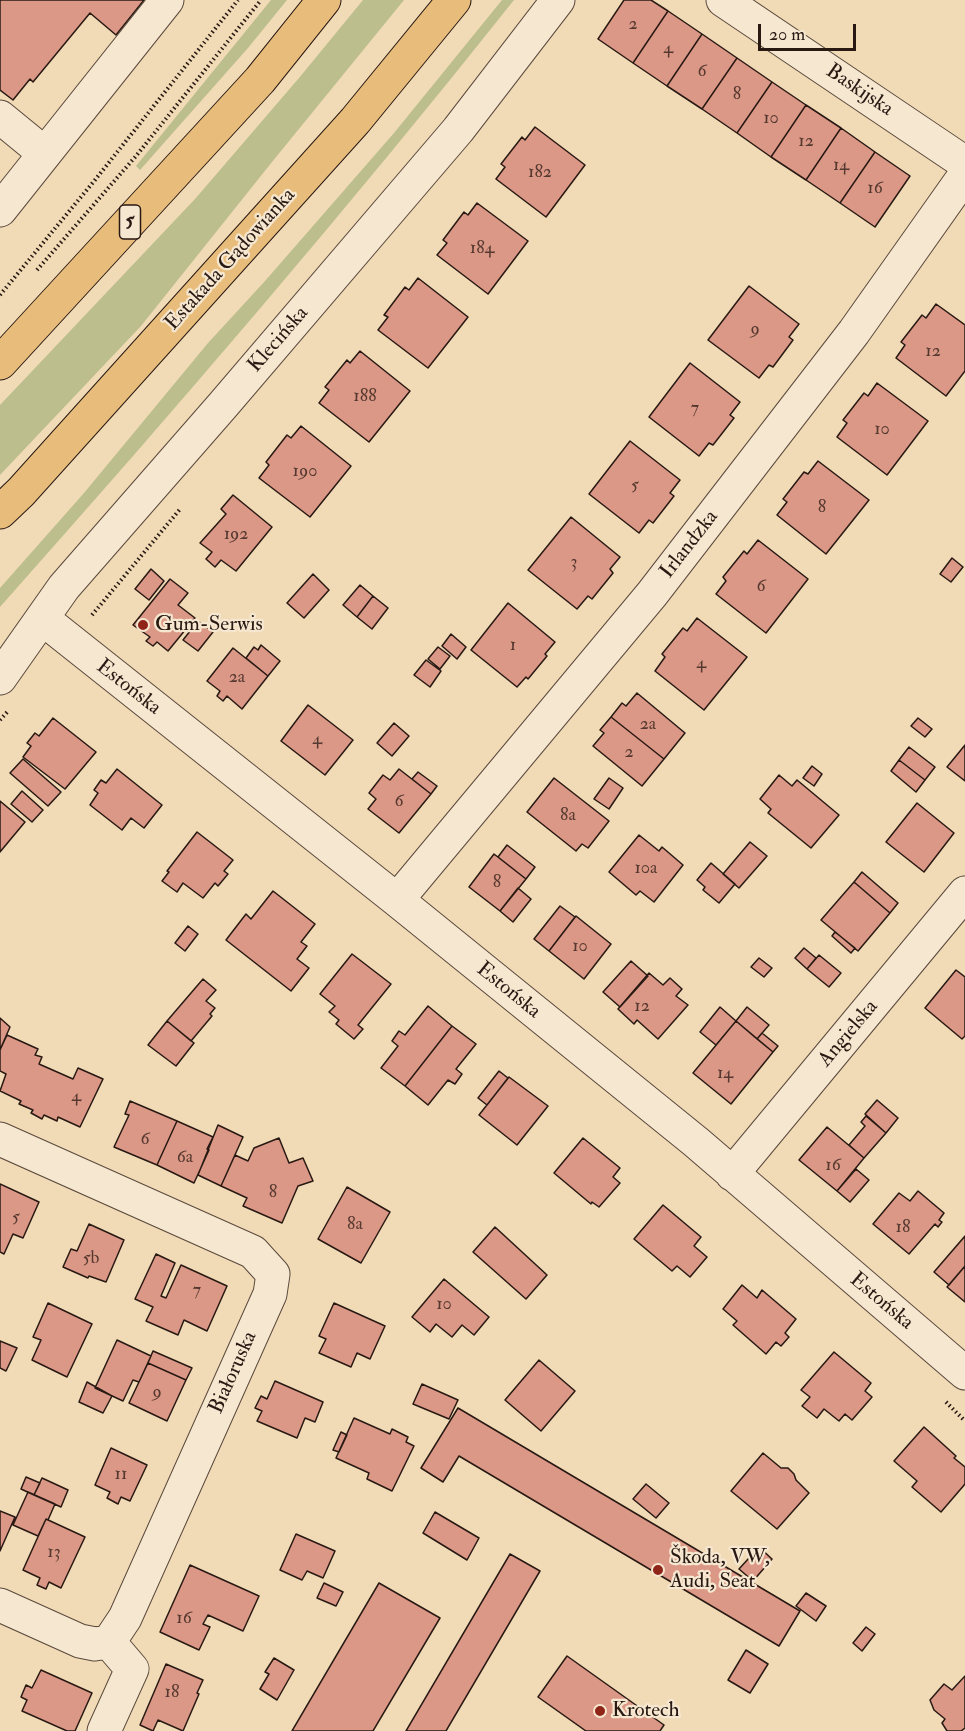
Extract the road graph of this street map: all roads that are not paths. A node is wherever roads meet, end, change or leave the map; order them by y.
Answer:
1 (167, 0) edge
2 (324, 0) edge
3 (454, 0) edge
4 (558, 0) edge
5 (723, 0) edge
6 (0, 117) edge
7 (44, 153) junction
8 (965, 163) edge
9 (965, 175) edge
10 (0, 210) edge
11 (0, 363) edge
12 (11, 502) edge
13 (0, 526) edge
14 (43, 619) junction
15 (0, 678) edge
16 (965, 893) edge
17 (397, 900) junction
18 (0, 1139) edge
19 (732, 1174) junction
20 (965, 1373) edge
21 (0, 1605) edge
22 (109, 1642) junction
23 (104, 1731) edge

1 - 7 street
2 - 11 main road, 5
3 - 12 main road, Estakada Gądowianka
4 - 14 street, Klecińska
5 - 8 street, Baskijska
6 - 7 street
7 - 10 street
9 - 17 street, Irlandzka
12 - 13 main road, Estakada Gądowianka
14 - 15 street, Klecińska
14 - 17 street, Estońska
16 - 19 street, Angielska
17 - 19 street, Estońska
18 - 22 street, Białoruska
19 - 20 street, Estońska
21 - 22 street
22 - 23 street

